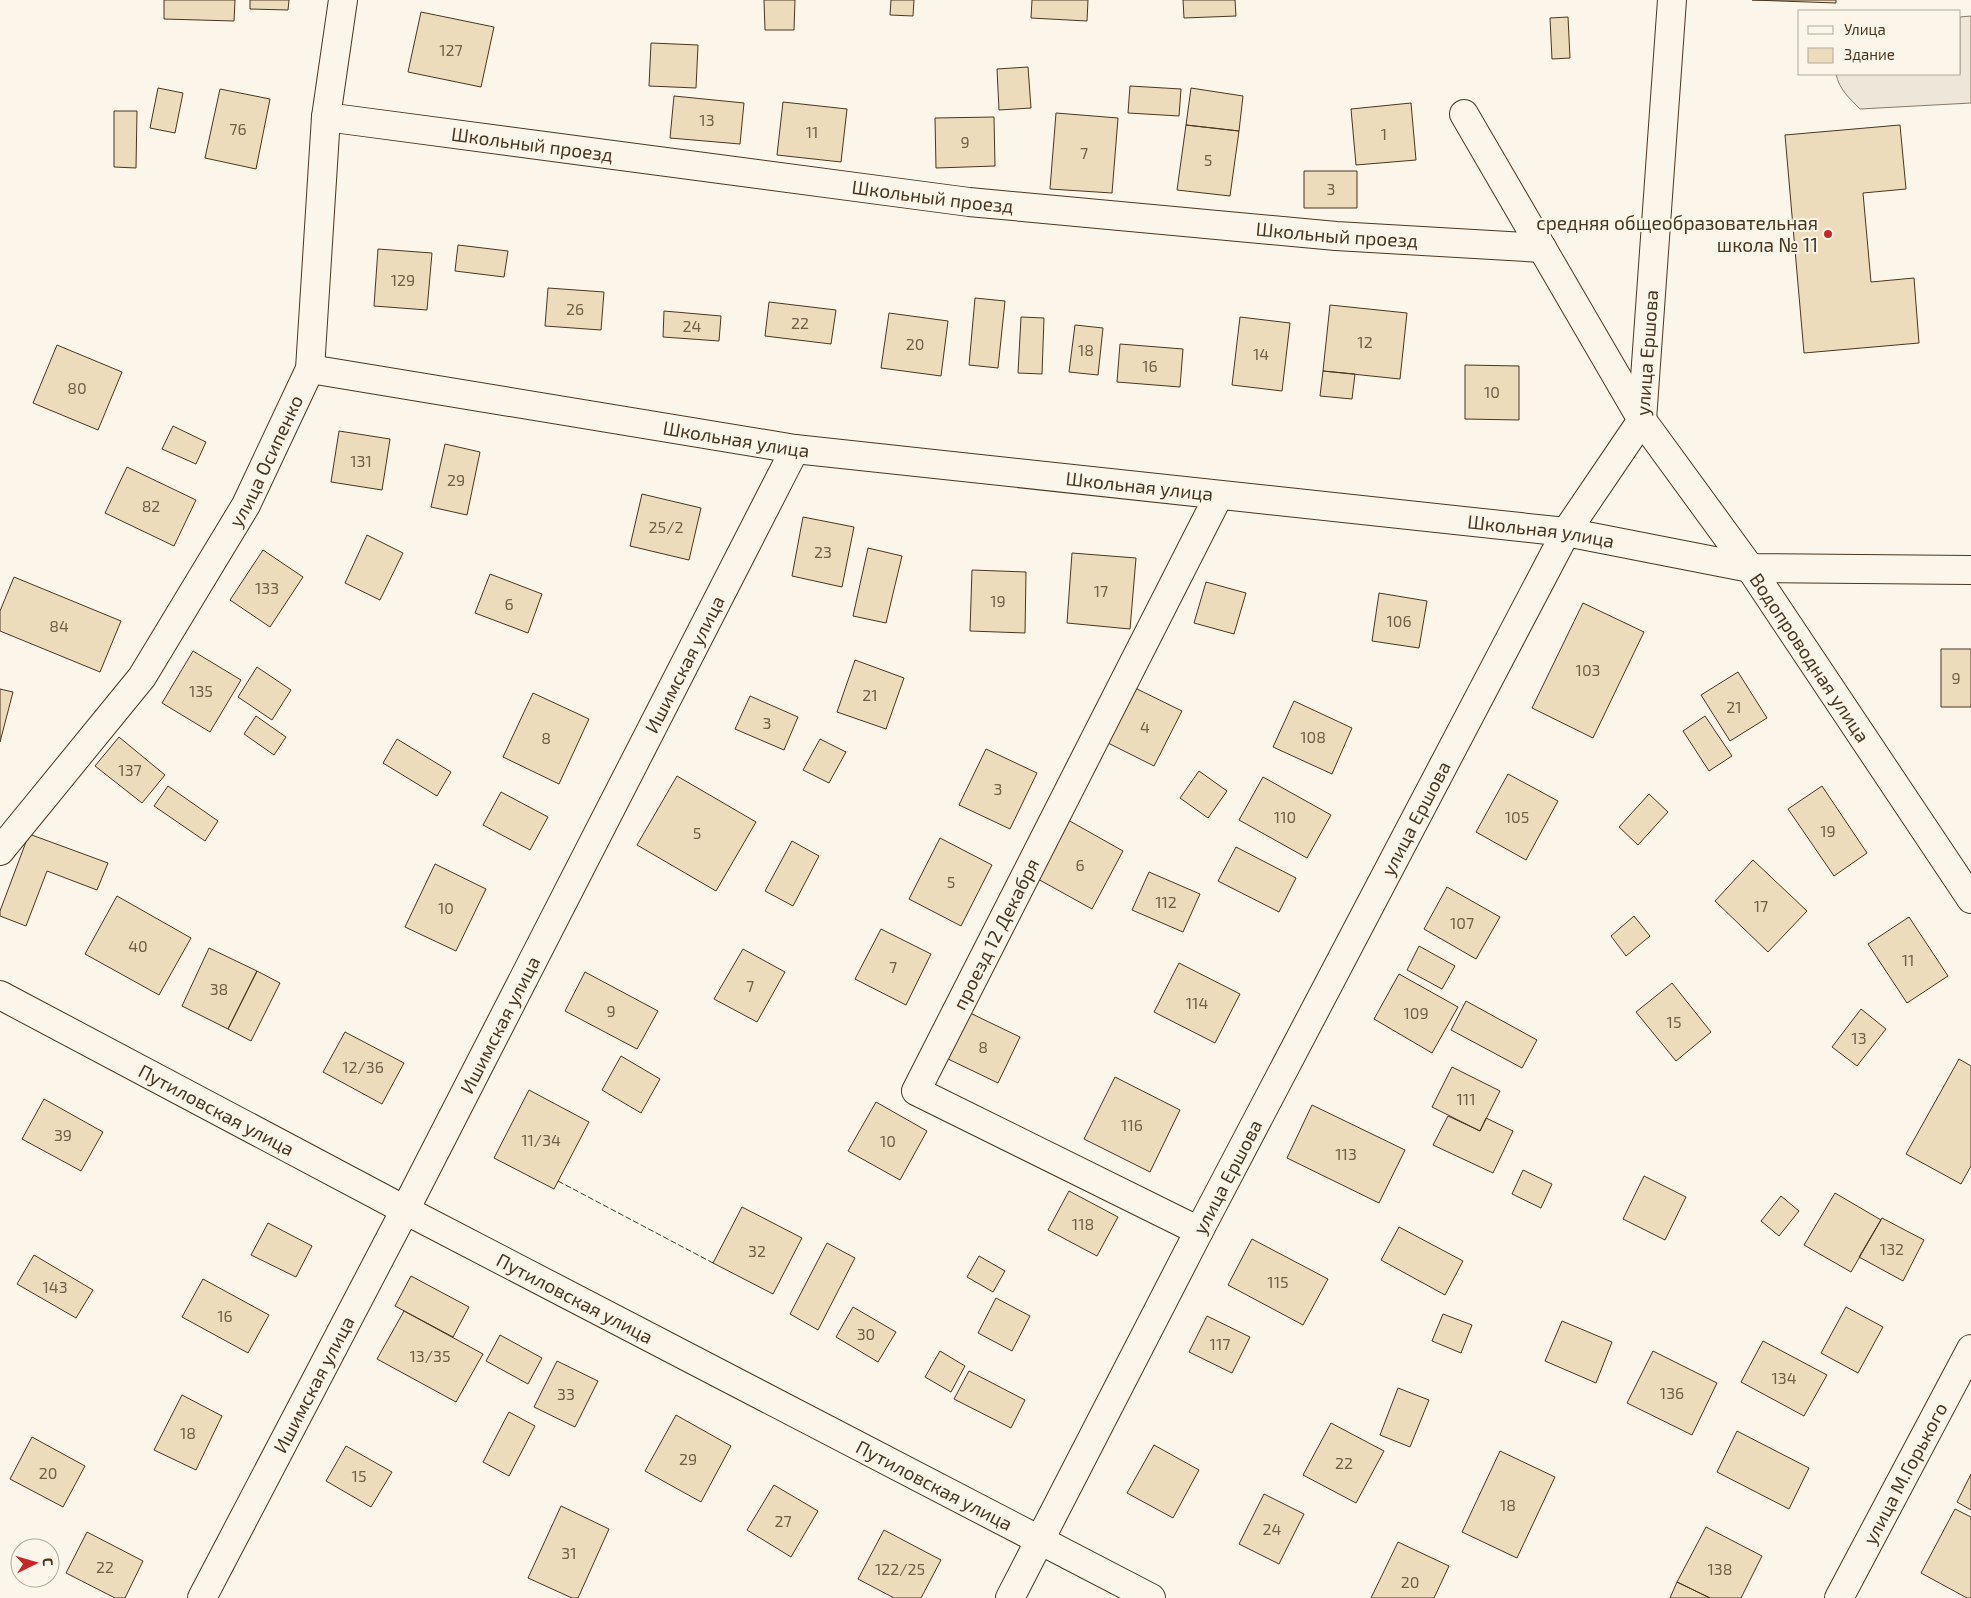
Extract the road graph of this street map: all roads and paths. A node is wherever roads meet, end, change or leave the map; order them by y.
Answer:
1 (343, 0) edge
2 (1672, 0) edge
3 (1464, 114) dead end
4 (326, 117) junction
5 (1542, 248) junction
6 (310, 369) junction
7 (1642, 420) junction
8 (795, 449) junction
9 (1220, 495) junction
10 (1566, 532) junction
11 (1750, 568) junction
12 (1971, 570) edge
13 (0, 851) edge
14 (1971, 899) edge
15 (0, 995) edge
16 (405, 1210) junction
17 (1199, 1231) junction
18 (1971, 1349) edge
19 (1040, 1540) junction
20 (202, 1598) edge
21 (1010, 1598) edge
22 (1150, 1598) edge
23 (1839, 1598) edge

1 - 4 street, улица Осипенко
2 - 7 street, улица Ершова
3 - 5 street, Водопроводная улица
4 - 5 street, Школьный проезд
4 - 6 street, улица Осипенко
5 - 7 street, Водопроводная улица
6 - 8 street, Школьная улица
6 - 13 street, улица Осипенко
7 - 10 street, улица Ершова
7 - 11 street, Водопроводная улица
8 - 9 street, Школьная улица
8 - 16 street, Ишимская улица
9 - 10 street, Школьная улица
9 - 17 street, проезд 12 Декабря
10 - 11 street, Школьная улица
10 - 17 street, улица Ершова
11 - 12 street, Школьная улица
11 - 14 street, Водопроводная улица
15 - 16 street, Путиловская улица
16 - 19 street, Путиловская улица
16 - 20 street, Ишимская улица
17 - 19 street, улица Ершова
18 - 23 street, улица М.Горького
19 - 21 street, улица Ершова
19 - 22 street, Путиловская улица

